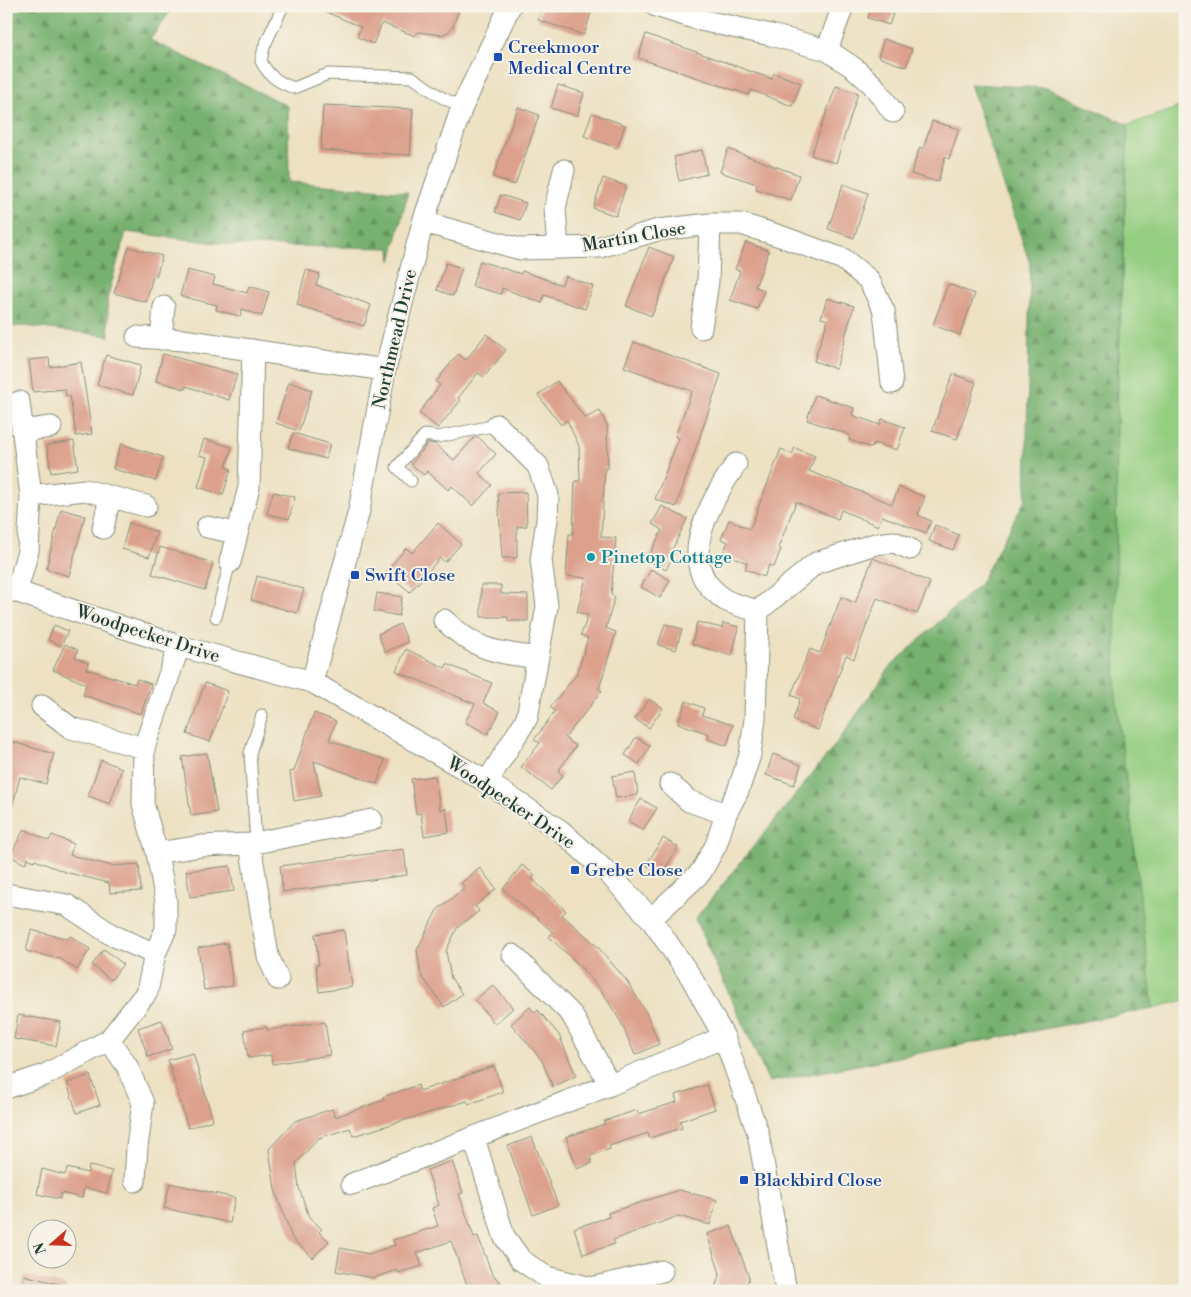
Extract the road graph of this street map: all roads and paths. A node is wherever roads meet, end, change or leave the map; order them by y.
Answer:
1 (283, 6) edge
2 (510, 6) edge
3 (656, 6) edge
4 (843, 6) edge
5 (827, 50) junction
6 (462, 106) junction
7 (893, 112) dead end
8 (564, 170) dead end
9 (424, 222) junction
10 (710, 224) junction
11 (558, 248) junction
12 (164, 307) dead end
13 (701, 328) dead end
14 (136, 337) dead end
15 (161, 339) junction
16 (253, 350) junction
17 (384, 370) junction
18 (892, 383) dead end
19 (19, 402) dead end
20 (496, 425) joint
21 (51, 427) dead end
22 (22, 431) junction
23 (736, 464) dead end
24 (411, 481) dead end
25 (31, 496) junction
26 (110, 497) junction
27 (146, 506) dead end
28 (207, 526) dead end
29 (103, 528) dead end
30 (236, 534) junction
31 (910, 549) dead end
32 (230, 562) joint
33 (12, 589) edge
34 (758, 611) junction
35 (216, 617) dead end
36 (444, 620) dead end
37 (179, 646) junction
38 (538, 658) junction
39 (312, 682) junction
40 (42, 706) dead end
41 (262, 715) dead end
42 (144, 748) junction
43 (487, 782) junction
44 (670, 784) dead end
45 (726, 814) junction
46 (372, 820) dead end
47 (253, 843) junction
48 (157, 853) junction
49 (6, 894) edge
50 (651, 919) junction
51 (155, 954) junction
52 (513, 955) dead end
53 (278, 979) dead end
54 (724, 1037) junction
55 (109, 1040) junction
56 (610, 1085) junction
57 (6, 1088) edge
58 (474, 1138) junction
59 (136, 1181) dead end
60 (352, 1184) dead end
61 (662, 1272) dead end
62 (786, 1291) edge

1 - 6 lane
2 - 6 street, Northmead Drive
3 - 5 street
4 - 5 street
5 - 7 street
6 - 9 street, Northmead Drive
8 - 11 street, Martin Close
9 - 11 street, Martin Close
9 - 17 street, Northmead Drive
10 - 11 street, Martin Close
10 - 13 street, Martin Close
10 - 18 street, Martin Close
12 - 15 street
14 - 15 street
15 - 16 street
16 - 17 street
16 - 30 street
17 - 39 street, Northmead Drive
19 - 22 street
20 - 24 lane
20 - 38 street
21 - 22 street
22 - 25 street
23 - 34 street
25 - 26 street
25 - 33 street
26 - 27 street
26 - 29 street
28 - 30 street
30 - 32 street
31 - 34 street
32 - 35 lane
33 - 37 street, Woodpecker Drive
34 - 45 street
36 - 38 street
37 - 39 street, Woodpecker Drive
37 - 42 street
38 - 43 street
39 - 43 street, Woodpecker Drive
40 - 42 street
41 - 47 lane
42 - 48 street
43 - 50 street, Woodpecker Drive
44 - 45 street
45 - 50 street
46 - 47 street
47 - 48 street
47 - 53 street
48 - 51 street
49 - 51 street
50 - 54 street, Woodpecker Drive
51 - 55 street
52 - 56 street
54 - 56 street
54 - 62 street, Woodpecker Drive
55 - 57 street
55 - 59 street
56 - 58 street
58 - 60 street
58 - 61 street

